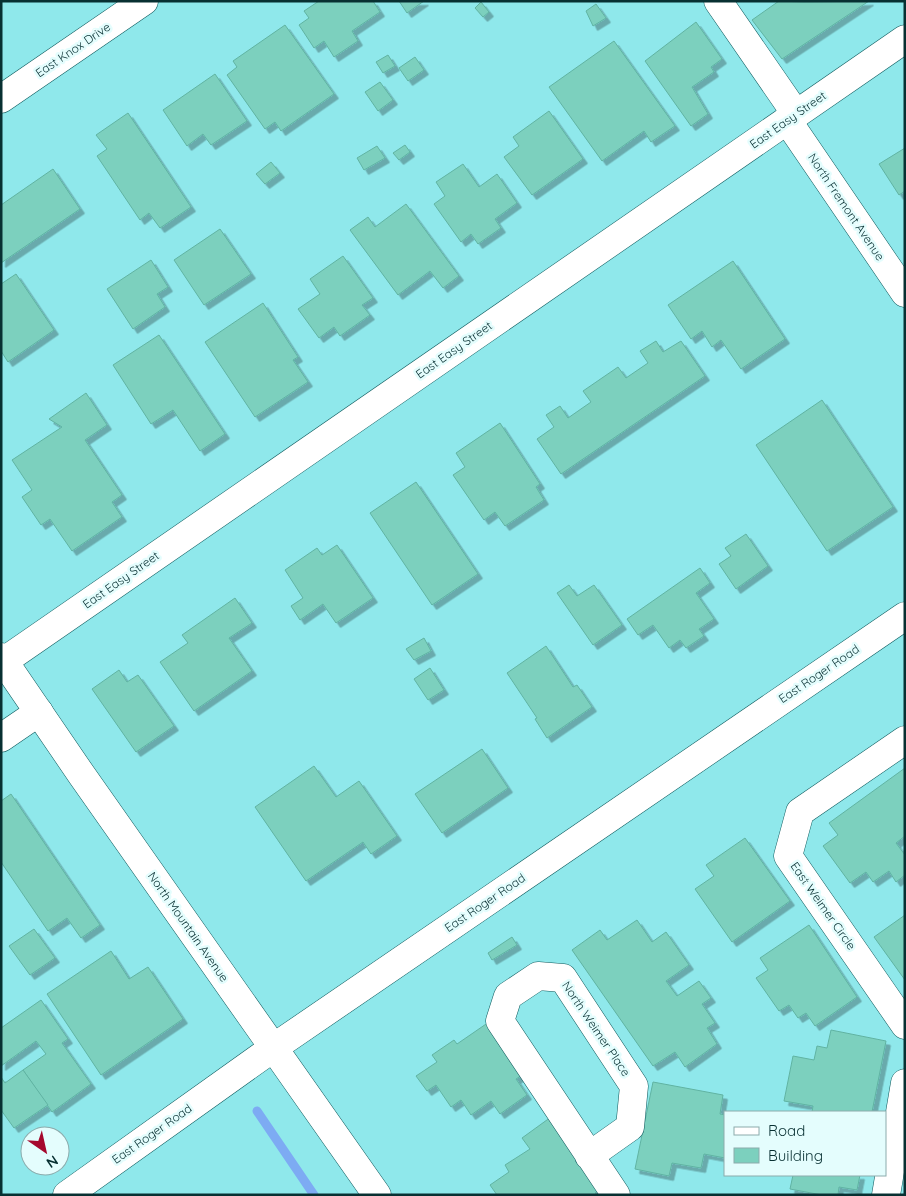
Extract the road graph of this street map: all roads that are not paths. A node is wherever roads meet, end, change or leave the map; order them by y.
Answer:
1 (144, 1) edge
2 (718, 1) edge
3 (905, 39) edge
4 (1, 99) edge
5 (792, 117) junction
6 (905, 293) edge
7 (905, 616) edge
8 (3, 659) edge
9 (38, 712) junction
10 (1, 738) edge
11 (905, 740) edge
12 (905, 1025) edge
13 (273, 1048) junction
14 (905, 1083) edge
15 (589, 1156) junction
16 (67, 1195) edge
17 (376, 1195) edge
18 (616, 1195) edge
19 (886, 1195) edge

1 - 4 street, East Knox Drive
2 - 5 street, North Fremont Avenue
3 - 5 street, East Easy Street
5 - 6 street, North Fremont Avenue
5 - 8 street, East Easy Street
7 - 13 street, East Roger Road
8 - 9 street, North Mountain Avenue
9 - 10 street
9 - 13 street, North Mountain Avenue
11 - 12 street, East Weimer Circle
13 - 16 street, East Roger Road
13 - 17 street, North Mountain Avenue
14 - 19 street
15 - 15 street, North Weimer Place
15 - 18 street, North Weimer Place

